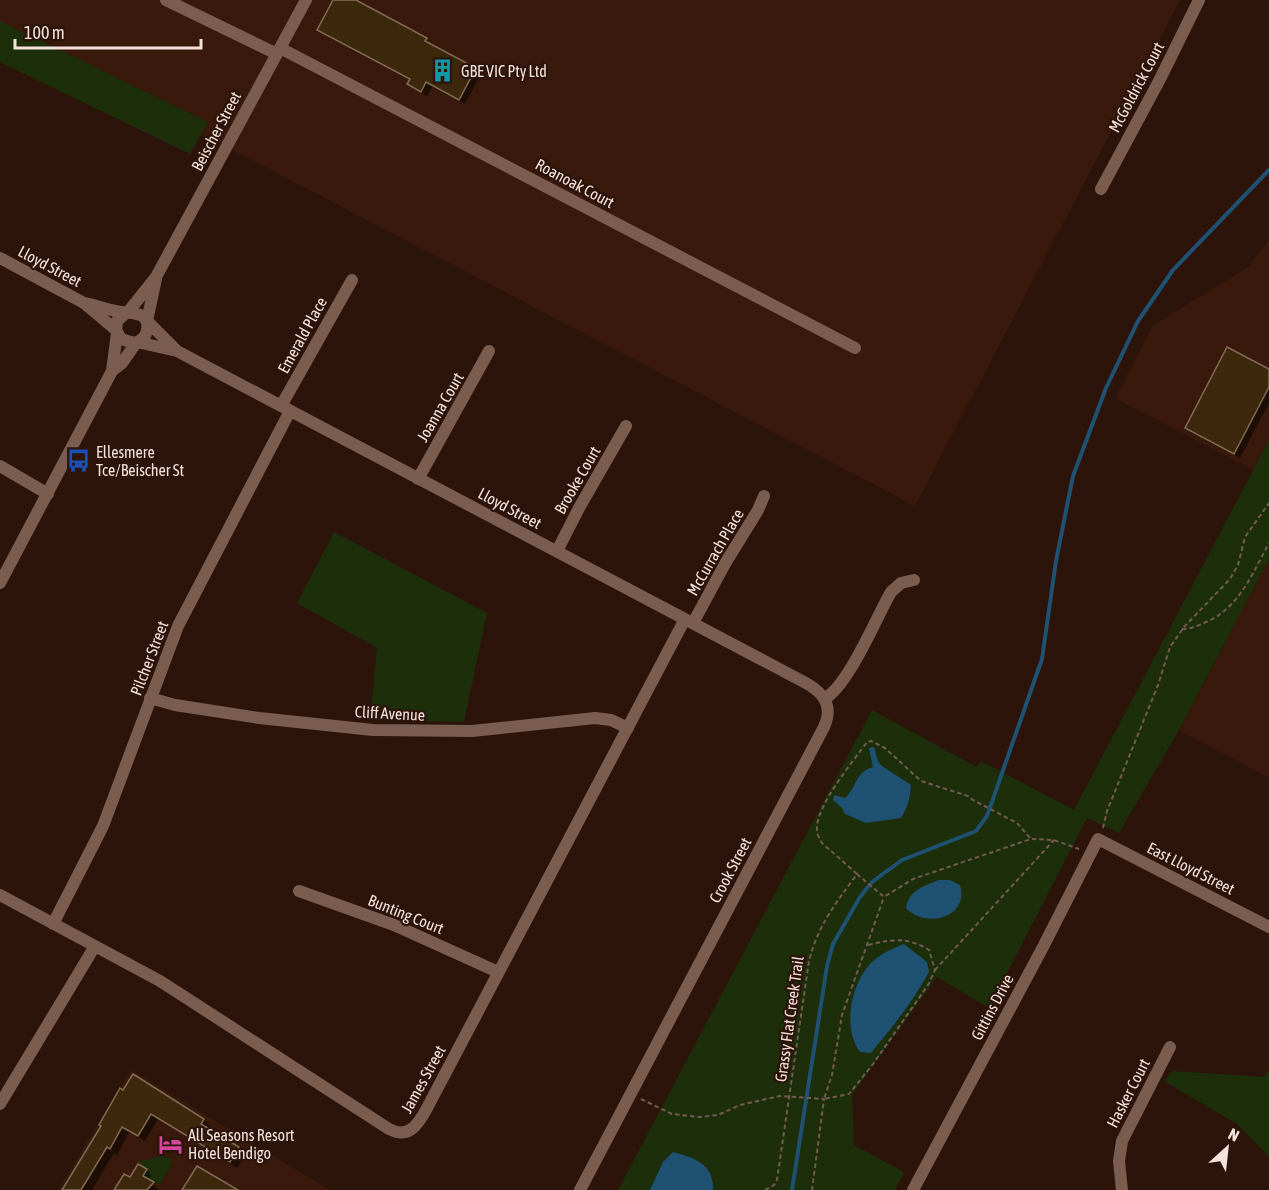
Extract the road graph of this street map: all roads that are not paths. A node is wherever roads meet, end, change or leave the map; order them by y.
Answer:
1 (166, 0) edge
2 (306, 0) edge
3 (1199, 0) edge
4 (278, 51) junction
5 (1101, 189) dead end
6 (0, 258) edge
7 (156, 277) junction
8 (352, 280) dead end
9 (84, 303) junction
10 (127, 312) junction
11 (147, 321) junction
12 (117, 332) junction
13 (137, 342) junction
14 (855, 348) dead end
15 (177, 351) junction
16 (489, 351) dead end
17 (112, 371) junction
18 (286, 408) junction
19 (626, 426) dead end
20 (0, 466) edge
21 (418, 479) junction
22 (48, 494) junction
23 (764, 496) dead end
24 (557, 551) junction
25 (914, 580) dead end
26 (0, 583) edge
27 (689, 621) junction
28 (150, 698) junction
29 (825, 698) junction
30 (628, 728) junction
31 (1098, 839) joint
32 (298, 891) dead end
33 (0, 896) edge
34 (53, 924) junction
35 (1269, 927) edge
36 (95, 946) junction
37 (498, 972) junction
38 (1170, 1047) dead end
39 (0, 1104) edge
40 (580, 1190) edge
41 (913, 1190) edge
42 (1122, 1190) edge

1 - 4 street, Roanoak Court
2 - 4 street, Beischer Street
3 - 5 street, McGoldrick Court
4 - 7 street, Beischer Street
4 - 14 street, Roanoak Court
6 - 9 street, Lloyd Street
7 - 10 street, Beischer Street
7 - 11 street, Beischer Street
8 - 18 street, Emerald Place
9 - 10 street, Lloyd Street
9 - 12 street, Lloyd Street
10 - 11 street
10 - 12 street
11 - 13 street
11 - 15 street, Lloyd Street
12 - 13 street
12 - 17 street
13 - 15 street, Lloyd Street
13 - 17 street
15 - 18 street, Lloyd Street
16 - 21 street, Joanna Court
17 - 22 street
18 - 21 street, Lloyd Street
18 - 28 street, Pilcher Street
19 - 24 street, Brooke Court
20 - 22 street
21 - 24 street, Lloyd Street
22 - 26 street
23 - 27 street, McCurrach Place
24 - 27 street, Lloyd Street
25 - 29 street
27 - 29 street, Lloyd Street
27 - 30 street, James Street
28 - 30 street, Cliff Avenue
28 - 34 street, Pilcher Street
29 - 40 street, Crook Street
30 - 37 street, James Street
31 - 35 street, East Lloyd Street
31 - 41 street, Gittins Drive
32 - 37 street, Bunting Court
33 - 34 street, James Street
34 - 36 street, James Street
36 - 37 street, James Street
36 - 39 street
38 - 42 street, Hasker Court

